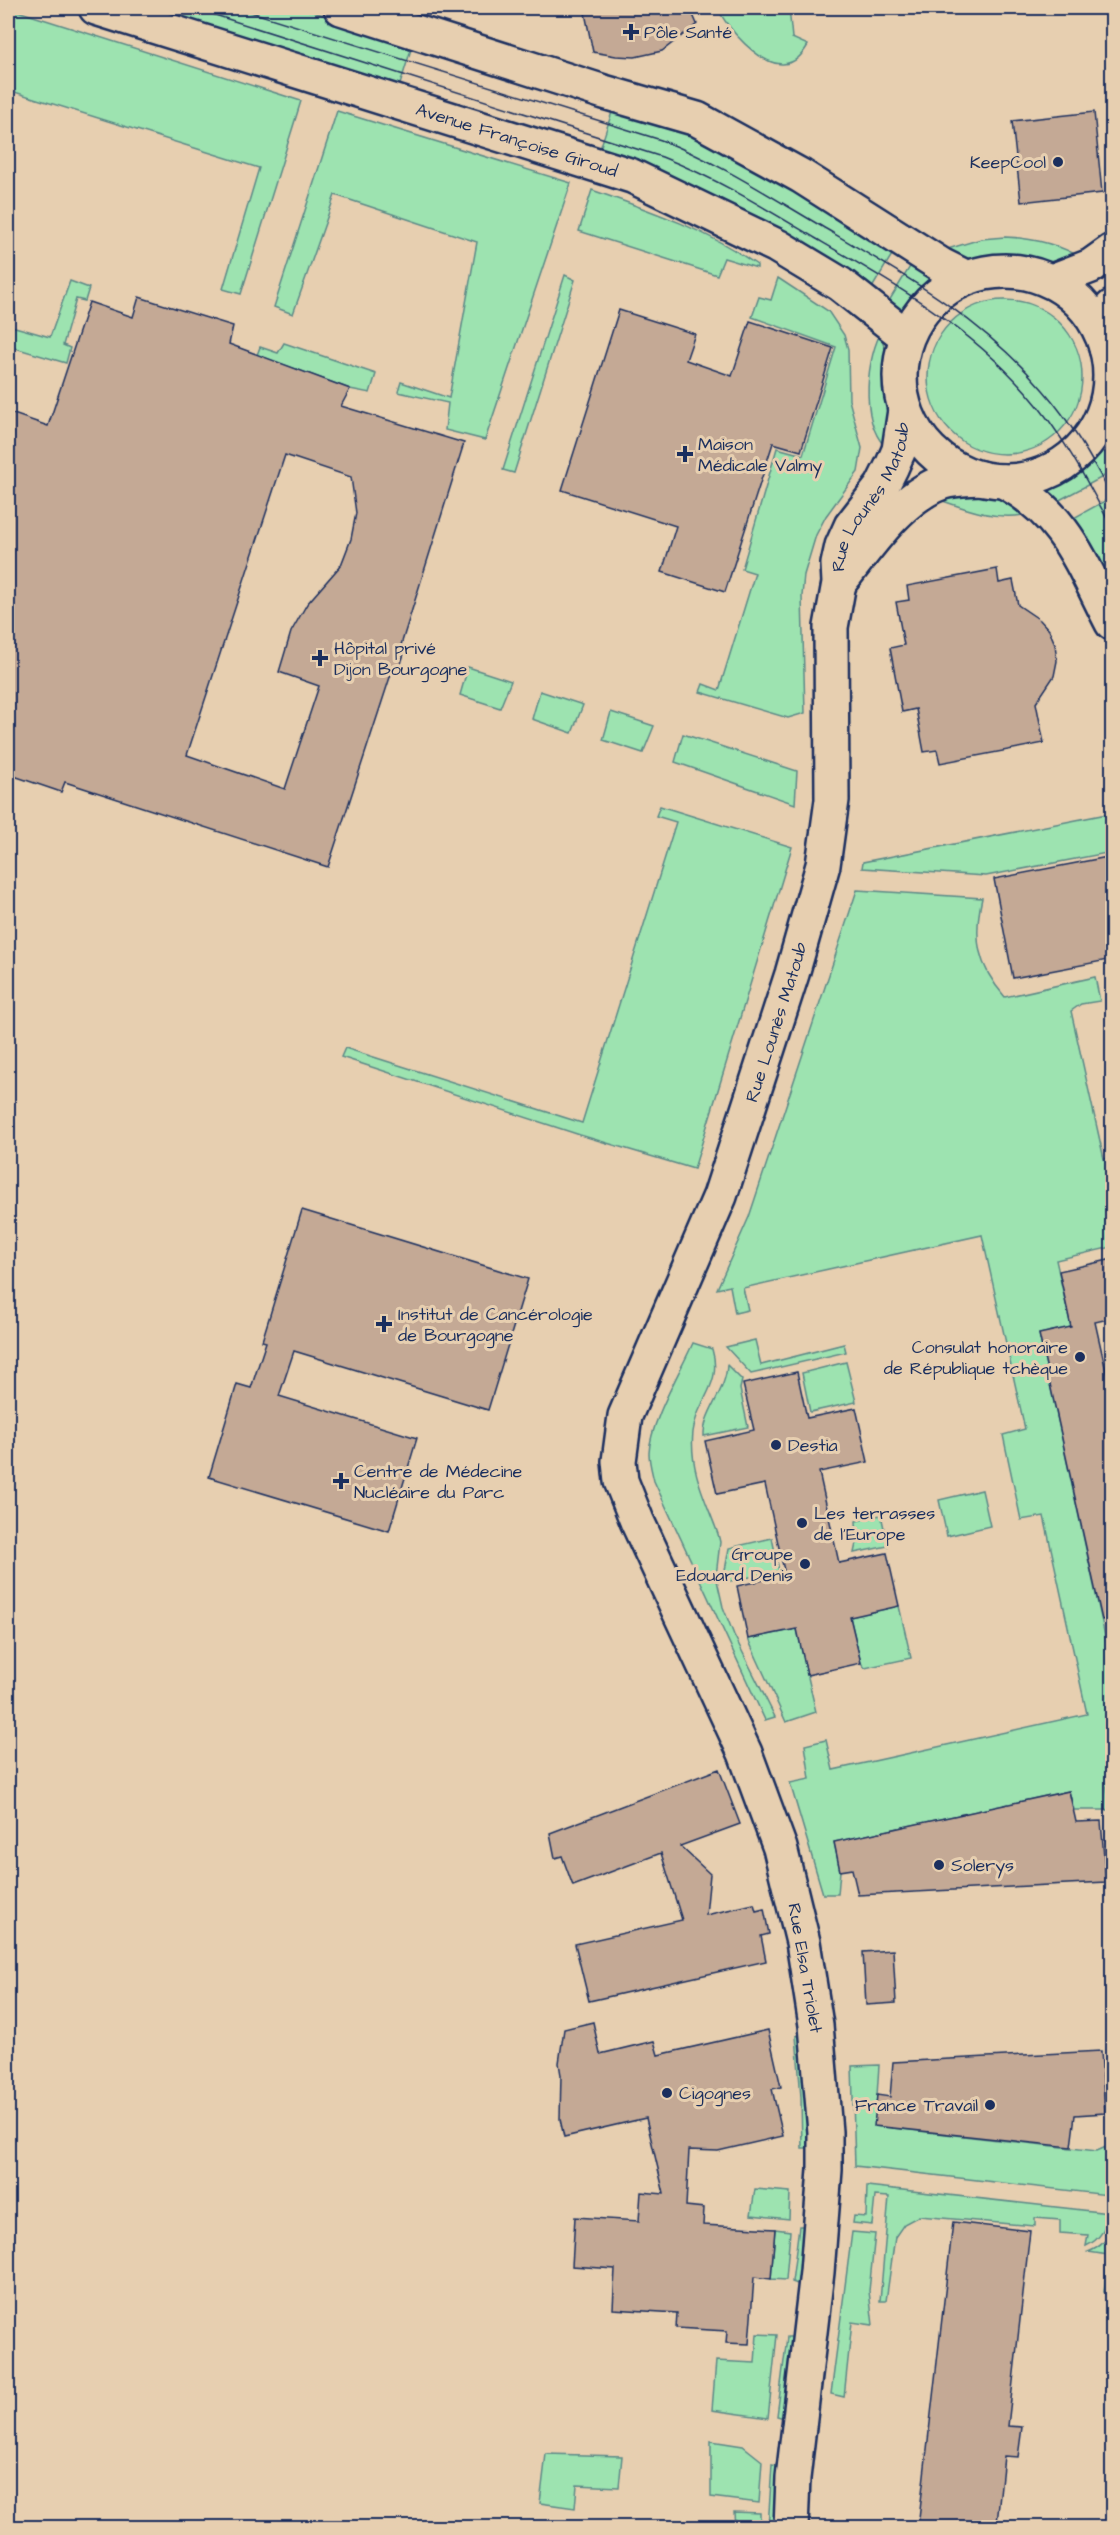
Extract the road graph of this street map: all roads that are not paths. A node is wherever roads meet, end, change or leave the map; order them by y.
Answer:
1 (96, 8) edge
2 (341, 8) edge
3 (1113, 251) edge
4 (963, 276) junction
5 (1052, 281) junction
6 (1113, 307) edge
7 (906, 336) junction
8 (1106, 348) junction
9 (1106, 405) junction
10 (905, 410) junction
11 (1113, 445) edge
12 (992, 479) junction
13 (839, 583) junction
14 (1113, 623) edge
15 (621, 1441) joint
16 (791, 2528) edge

1 - 7 street, Avenue Françoise Giroud
2 - 4 street
3 - 5 street
4 - 5 street
4 - 7 street
5 - 8 street
6 - 8 street
7 - 10 street
8 - 9 street
9 - 11 street
9 - 12 street
10 - 12 street
10 - 13 street, Rue Lounès Matoub
12 - 13 street, Rue Lounès Matoub
12 - 14 street
13 - 15 street, Rue Lounès Matoub
15 - 16 street, Rue Elsa Triolet

